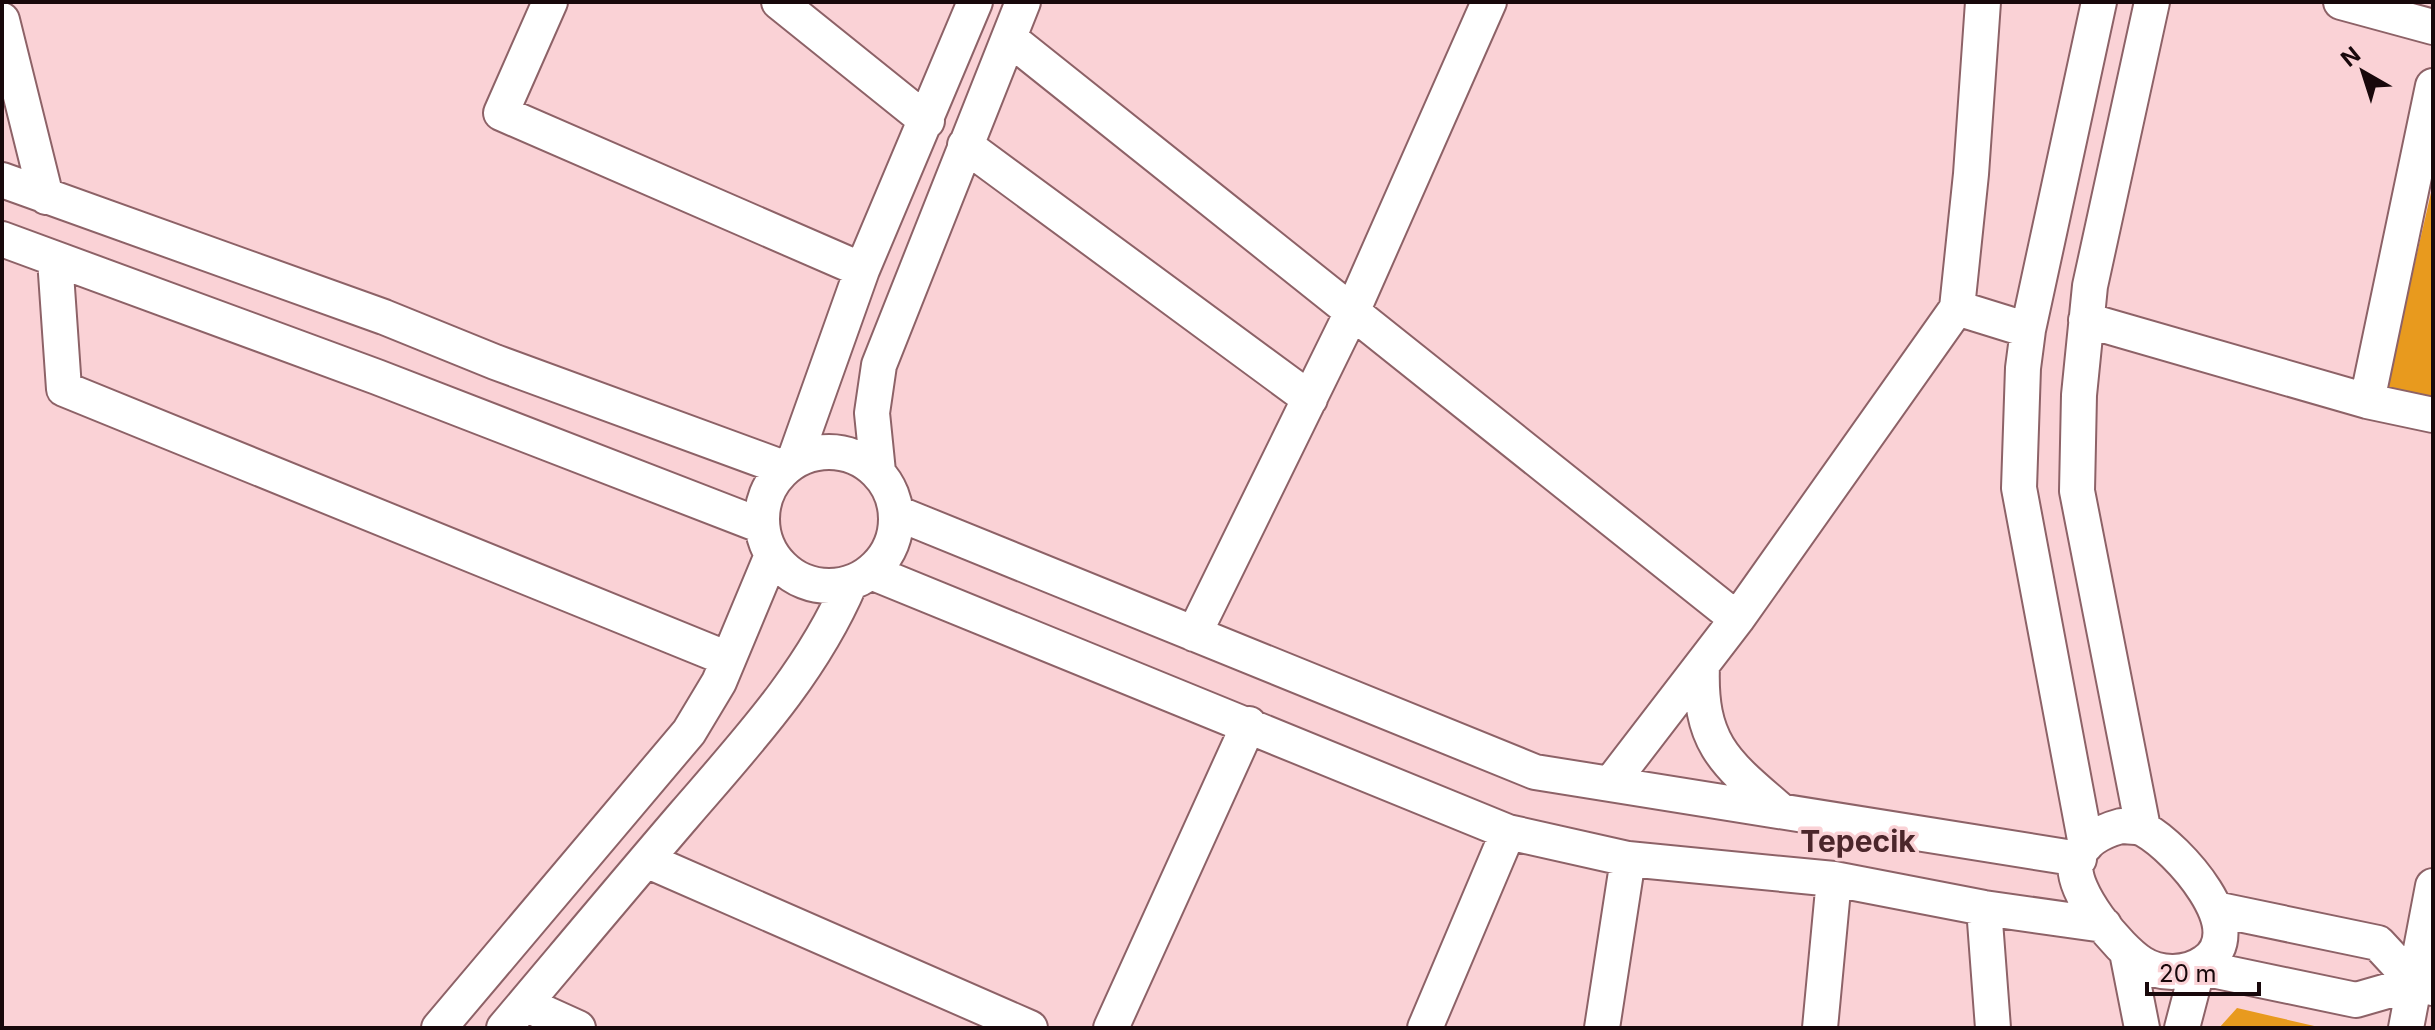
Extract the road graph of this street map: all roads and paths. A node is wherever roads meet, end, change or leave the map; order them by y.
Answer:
1 (550, 2) edge
2 (779, 2) edge
3 (1023, 2) edge
4 (1489, 2) edge
5 (1983, 2) edge
6 (2099, 2) edge
7 (2152, 2) edge
8 (2341, 2) edge
9 (964, 7) edge
10 (2, 20) edge
11 (2433, 27) edge
12 (1009, 38) junction
13 (2433, 86) edge
14 (927, 121) junction
15 (965, 145) junction
16 (2, 180) edge
17 (46, 197) junction
18 (2, 239) edge
19 (55, 259) junction
20 (862, 270) junction
21 (1957, 308) junction
22 (1352, 312) junction
23 (2086, 320) junction
24 (2028, 330) junction
25 (1310, 399) junction
26 (2367, 401) junction
27 (2433, 415) edge
28 (789, 464) junction
29 (878, 472) junction
30 (897, 513) junction
31 (767, 540) junction
32 (860, 578) junction
33 (1737, 619) junction
34 (1194, 634) junction
35 (728, 659) junction
36 (1702, 665) junction
37 (1249, 724) junction
38 (1611, 783) junction
39 (1780, 810) junction
40 (2143, 828) junction
41 (1508, 832) junction
42 (2082, 852) junction
43 (1628, 859) junction
44 (646, 860) junction
45 (1834, 879) junction
46 (2433, 886) edge
47 (1984, 908) junction
48 (2215, 909) junction
49 (2104, 925) junction
50 (2127, 952) junction
51 (2198, 967) junction
52 (2424, 986) edge
53 (515, 1016) edge
54 (439, 1028) edge
55 (578, 1028) edge
56 (1030, 1028) edge
57 (1111, 1028) edge
58 (1425, 1028) edge
59 (1602, 1028) edge
60 (1820, 1028) edge
61 (1993, 1028) edge
62 (2142, 1028) edge
63 (2182, 1028) edge
64 (2406, 1028) edge

1 - 20 street
2 - 14 street
3 - 12 street
4 - 22 street
5 - 21 street
6 - 24 street
7 - 23 street
8 - 11 street
9 - 14 street
10 - 17 street
12 - 15 street
12 - 22 street
13 - 26 street
14 - 20 street
15 - 25 street
15 - 29 street
16 - 17 street
17 - 28 street
18 - 19 street
19 - 31 street
19 - 35 street
20 - 28 street
21 - 24 street
21 - 33 street
22 - 25 street
22 - 33 street
23 - 26 street
23 - 40 street
24 - 42 street
25 - 34 street
26 - 27 street
28 - 29 street
28 - 31 street
29 - 30 street
30 - 32 street
30 - 34 street
31 - 32 street
31 - 35 street
32 - 37 street
32 - 44 street
33 - 36 street
34 - 38 street
35 - 54 street
36 - 38 street
36 - 39 street
37 - 41 street
37 - 57 street
38 - 39 street
39 - 42 street
40 - 42 street
40 - 48 street
41 - 43 street
41 - 58 street
42 - 49 street
43 - 45 street
43 - 59 street
44 - 53 street
44 - 56 street
45 - 47 street
45 - 60 street
46 - 52 street
47 - 49 street
47 - 61 street
48 - 51 street
48 - 52 street
49 - 50 street
50 - 51 street
50 - 62 street
51 - 52 street
51 - 63 street
52 - 64 street
53 - 55 street

